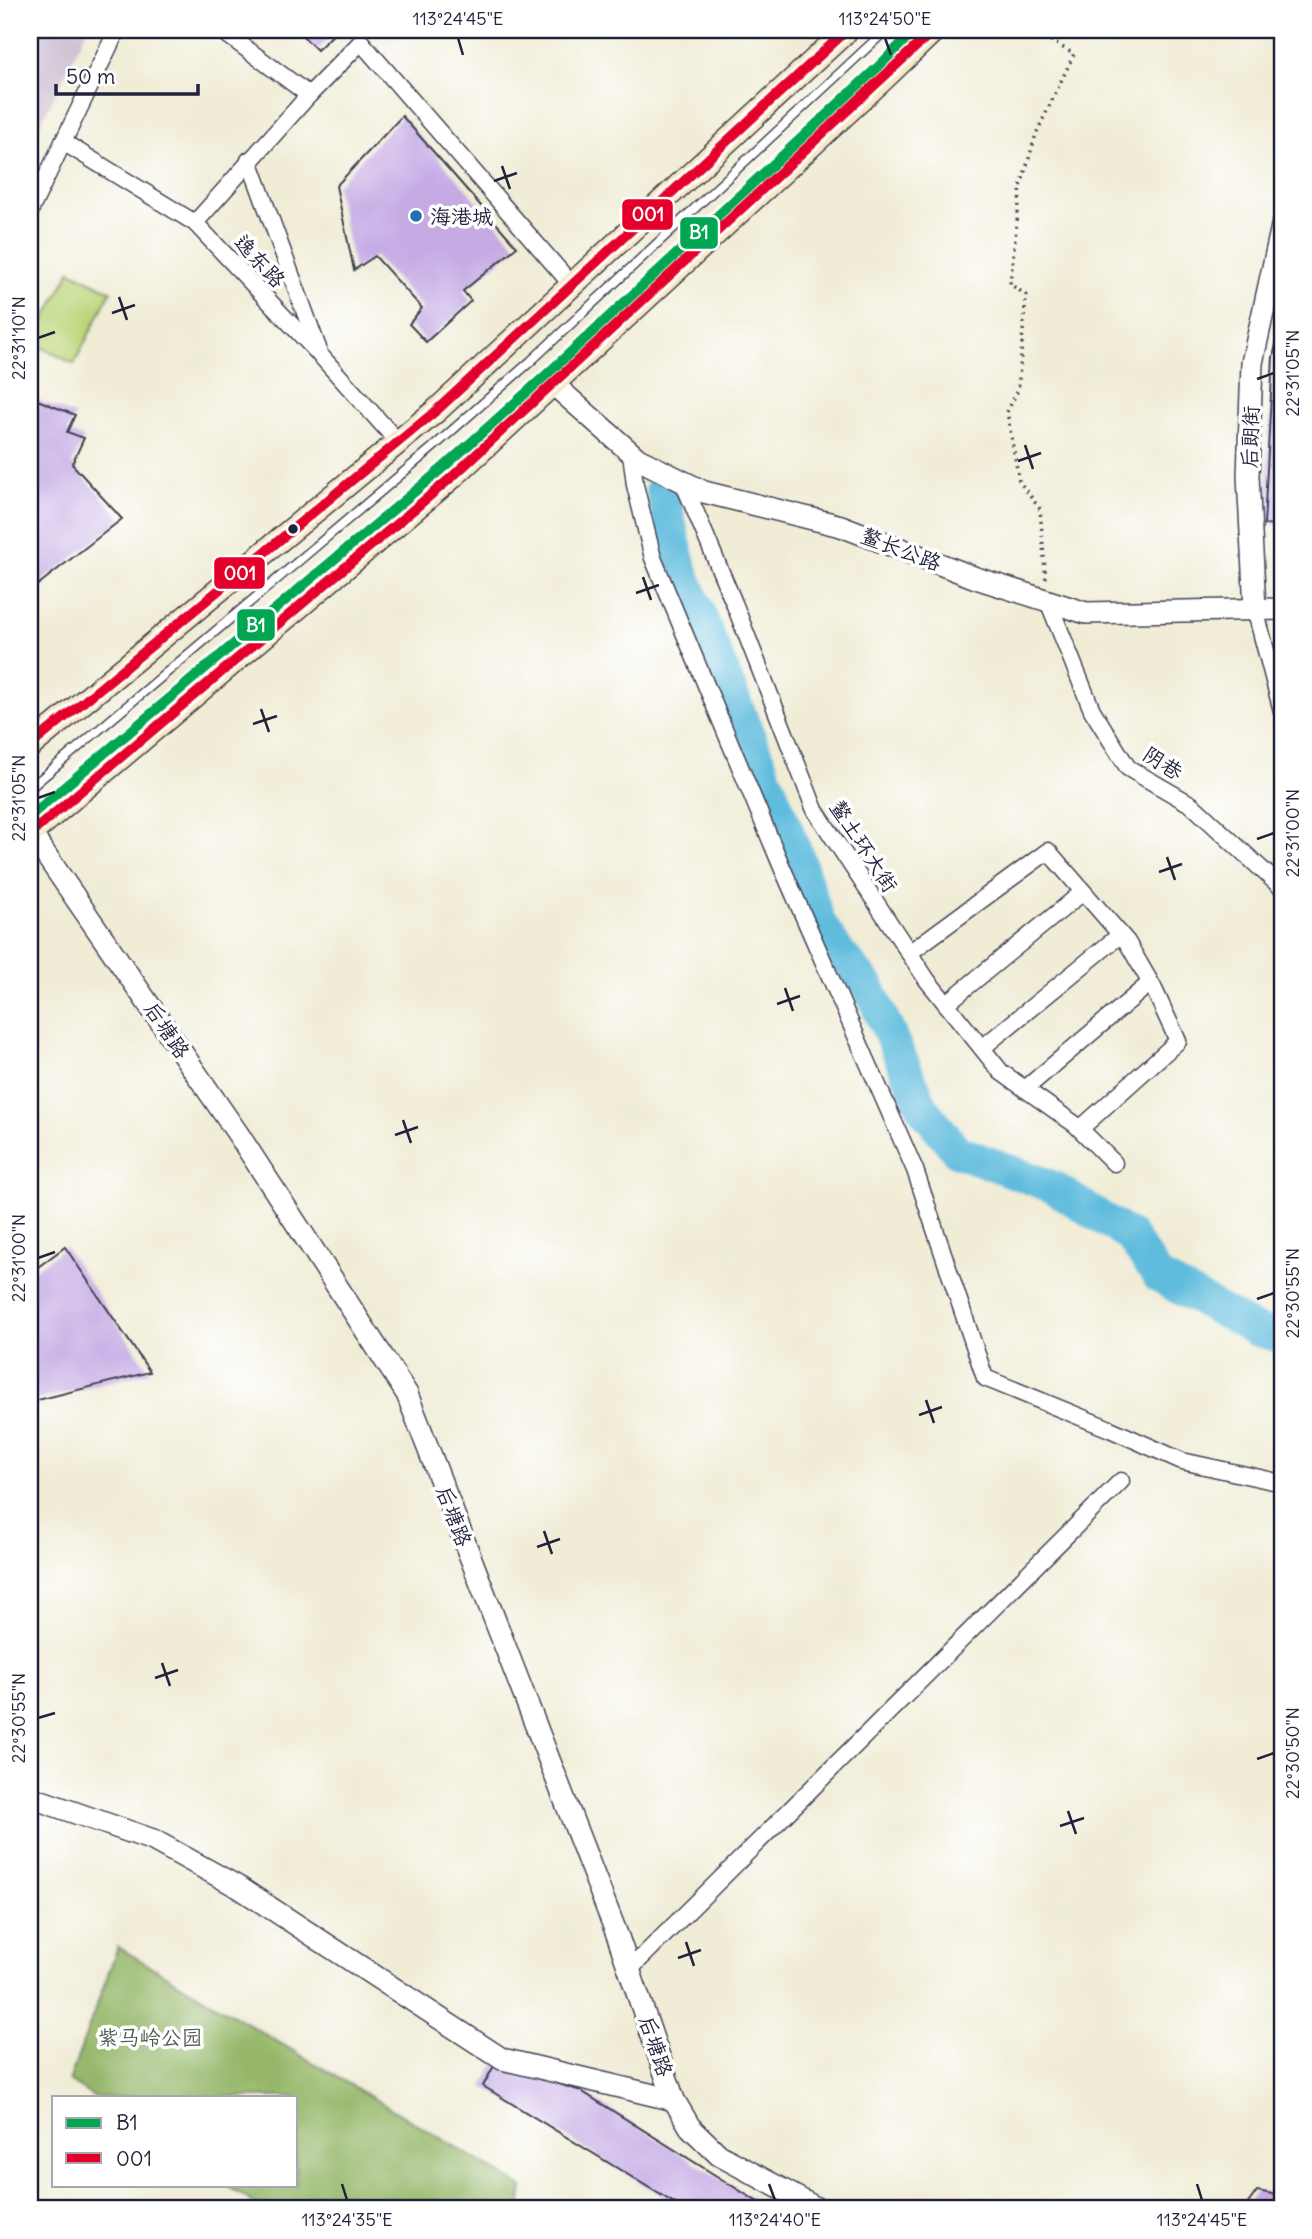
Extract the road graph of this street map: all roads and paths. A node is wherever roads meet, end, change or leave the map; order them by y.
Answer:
1 (117, 30) edge
2 (221, 30) edge
3 (847, 30) edge
4 (886, 30) edge
5 (915, 30) edge
6 (934, 30) edge
7 (1032, 30) edge
8 (309, 95) junction
9 (63, 142) junction
10 (249, 160) junction
11 (30, 211) edge
12 (195, 223) junction
13 (1282, 226) edge
14 (572, 285) junction
15 (321, 356) junction
16 (553, 384) junction
17 (398, 442) junction
18 (631, 453) junction
19 (683, 482) junction
20 (1048, 601) junction
21 (1255, 609) junction
22 (1282, 609) edge
23 (1282, 711) edge
24 (30, 746) edge
25 (30, 788) edge
26 (30, 829) edge
27 (1282, 888) edge
28 (1083, 892) junction
29 (1120, 935) junction
30 (909, 953) junction
31 (1150, 983) junction
32 (946, 1004) junction
33 (982, 1048) junction
34 (1025, 1089) junction
35 (1080, 1129) junction
36 (1114, 1163) dead end
37 (1121, 1481) dead end
38 (1282, 1483) edge
39 (30, 1797) edge
40 (629, 1970) junction
41 (674, 2101) junction
42 (818, 2209) edge

1 - 9 street
2 - 8 street
3 - 14 main road
4 - 25 lane
5 - 26 lane
6 - 16 main road
7 - 20 path
8 - 10 street
8 - 14 street
9 - 11 street
9 - 12 street, 逸东路
10 - 12 street
10 - 15 street
12 - 15 street, 逸东路
13 - 21 street, 后朗街
14 - 17 main road
15 - 17 street, 逸东路
16 - 18 street, 鳌长公路
16 - 26 main road
17 - 24 main road
18 - 19 street, 鳌长公路
18 - 38 street
19 - 20 street, 鳌长公路
19 - 30 street, 鳌土环大街
20 - 21 street, 鳌长公路
20 - 27 street, 阴巷
21 - 22 street, 鳌长公路
21 - 23 street
26 - 40 street, 后塘路
28 - 29 street
28 - 30 street
28 - 32 street
29 - 31 street
29 - 33 street
30 - 32 street, 鳌土环大街
31 - 34 street
31 - 35 street
32 - 33 street, 鳌土环大街
33 - 34 street, 鳌土环大街
34 - 35 street, 鳌土环大街
35 - 36 street, 鳌土环大街
37 - 40 street
39 - 41 street
40 - 41 street, 后塘路
41 - 42 street, 后塘路

